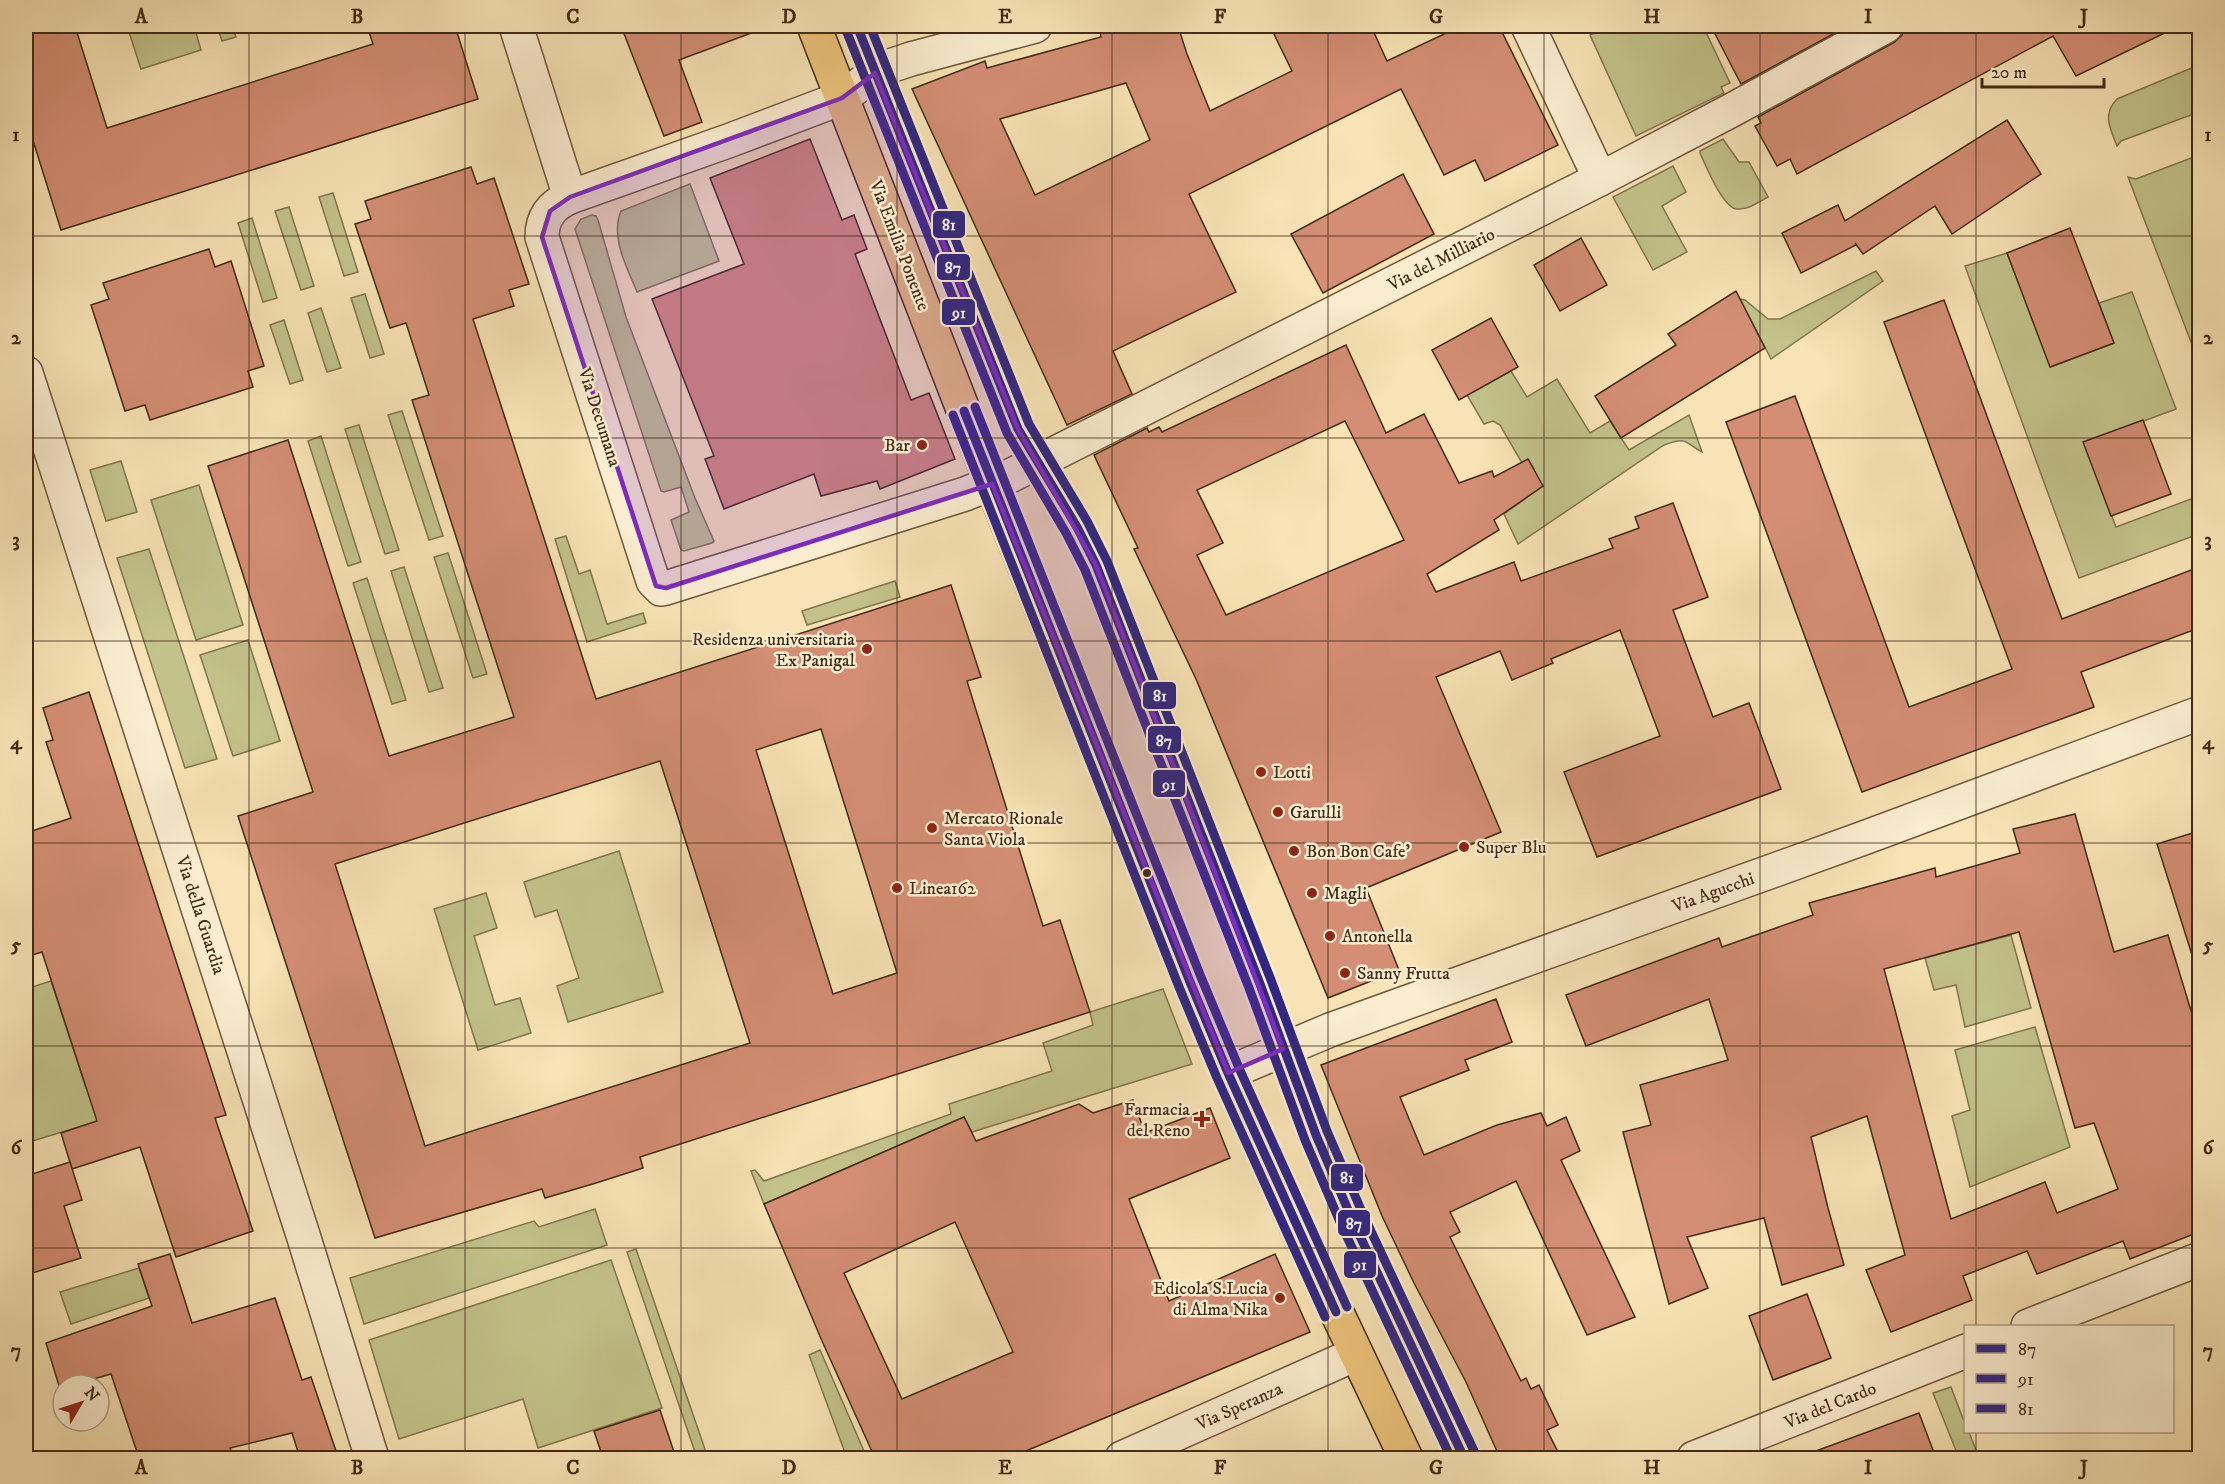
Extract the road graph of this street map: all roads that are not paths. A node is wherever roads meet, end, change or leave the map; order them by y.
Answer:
1 (516, 26) edge
2 (814, 26) edge
3 (857, 26) edge
4 (1035, 26) edge
5 (1528, 26) edge
6 (1886, 26) edge
7 (875, 72) junction
8 (842, 98) junction
9 (1600, 178) junction
10 (570, 197) junction
11 (26, 373) edge
12 (1037, 463) junction
13 (992, 484) junction
14 (2199, 713) edge
15 (1283, 1049) junction
16 (1228, 1072) junction
17 (2199, 1259) edge
18 (2031, 1325) edge
19 (1964, 1351) edge
20 (1356, 1354) junction
21 (372, 1458) edge
22 (1122, 1458) edge
23 (1406, 1458) edge
24 (1464, 1458) edge
25 (1694, 1458) edge

1 - 10 street
2 - 8 main road, Via Emilia Ponente
3 - 7 main road
4 - 7 street, Via Decumana
5 - 9 street
6 - 9 street, Via del Milliario
7 - 8 street, Via Decumana
7 - 12 main road
8 - 10 street, Via Decumana
8 - 13 main road, Via Emilia Ponente
9 - 12 street, Via del Milliario
10 - 13 street, Via Decumana
11 - 21 street, Via della Guardia
12 - 13 street, Via del Milliario
12 - 15 main road
13 - 16 main road, Via Emilia Ponente
14 - 15 street, Via Agucchi
15 - 16 street, Via Agucchi
15 - 24 main road
16 - 20 main road, Via Emilia Ponente
17 - 18 street
19 - 25 street, Via del Cardo
20 - 22 street, Via Speranza
20 - 23 main road, Via Emilia Ponente

